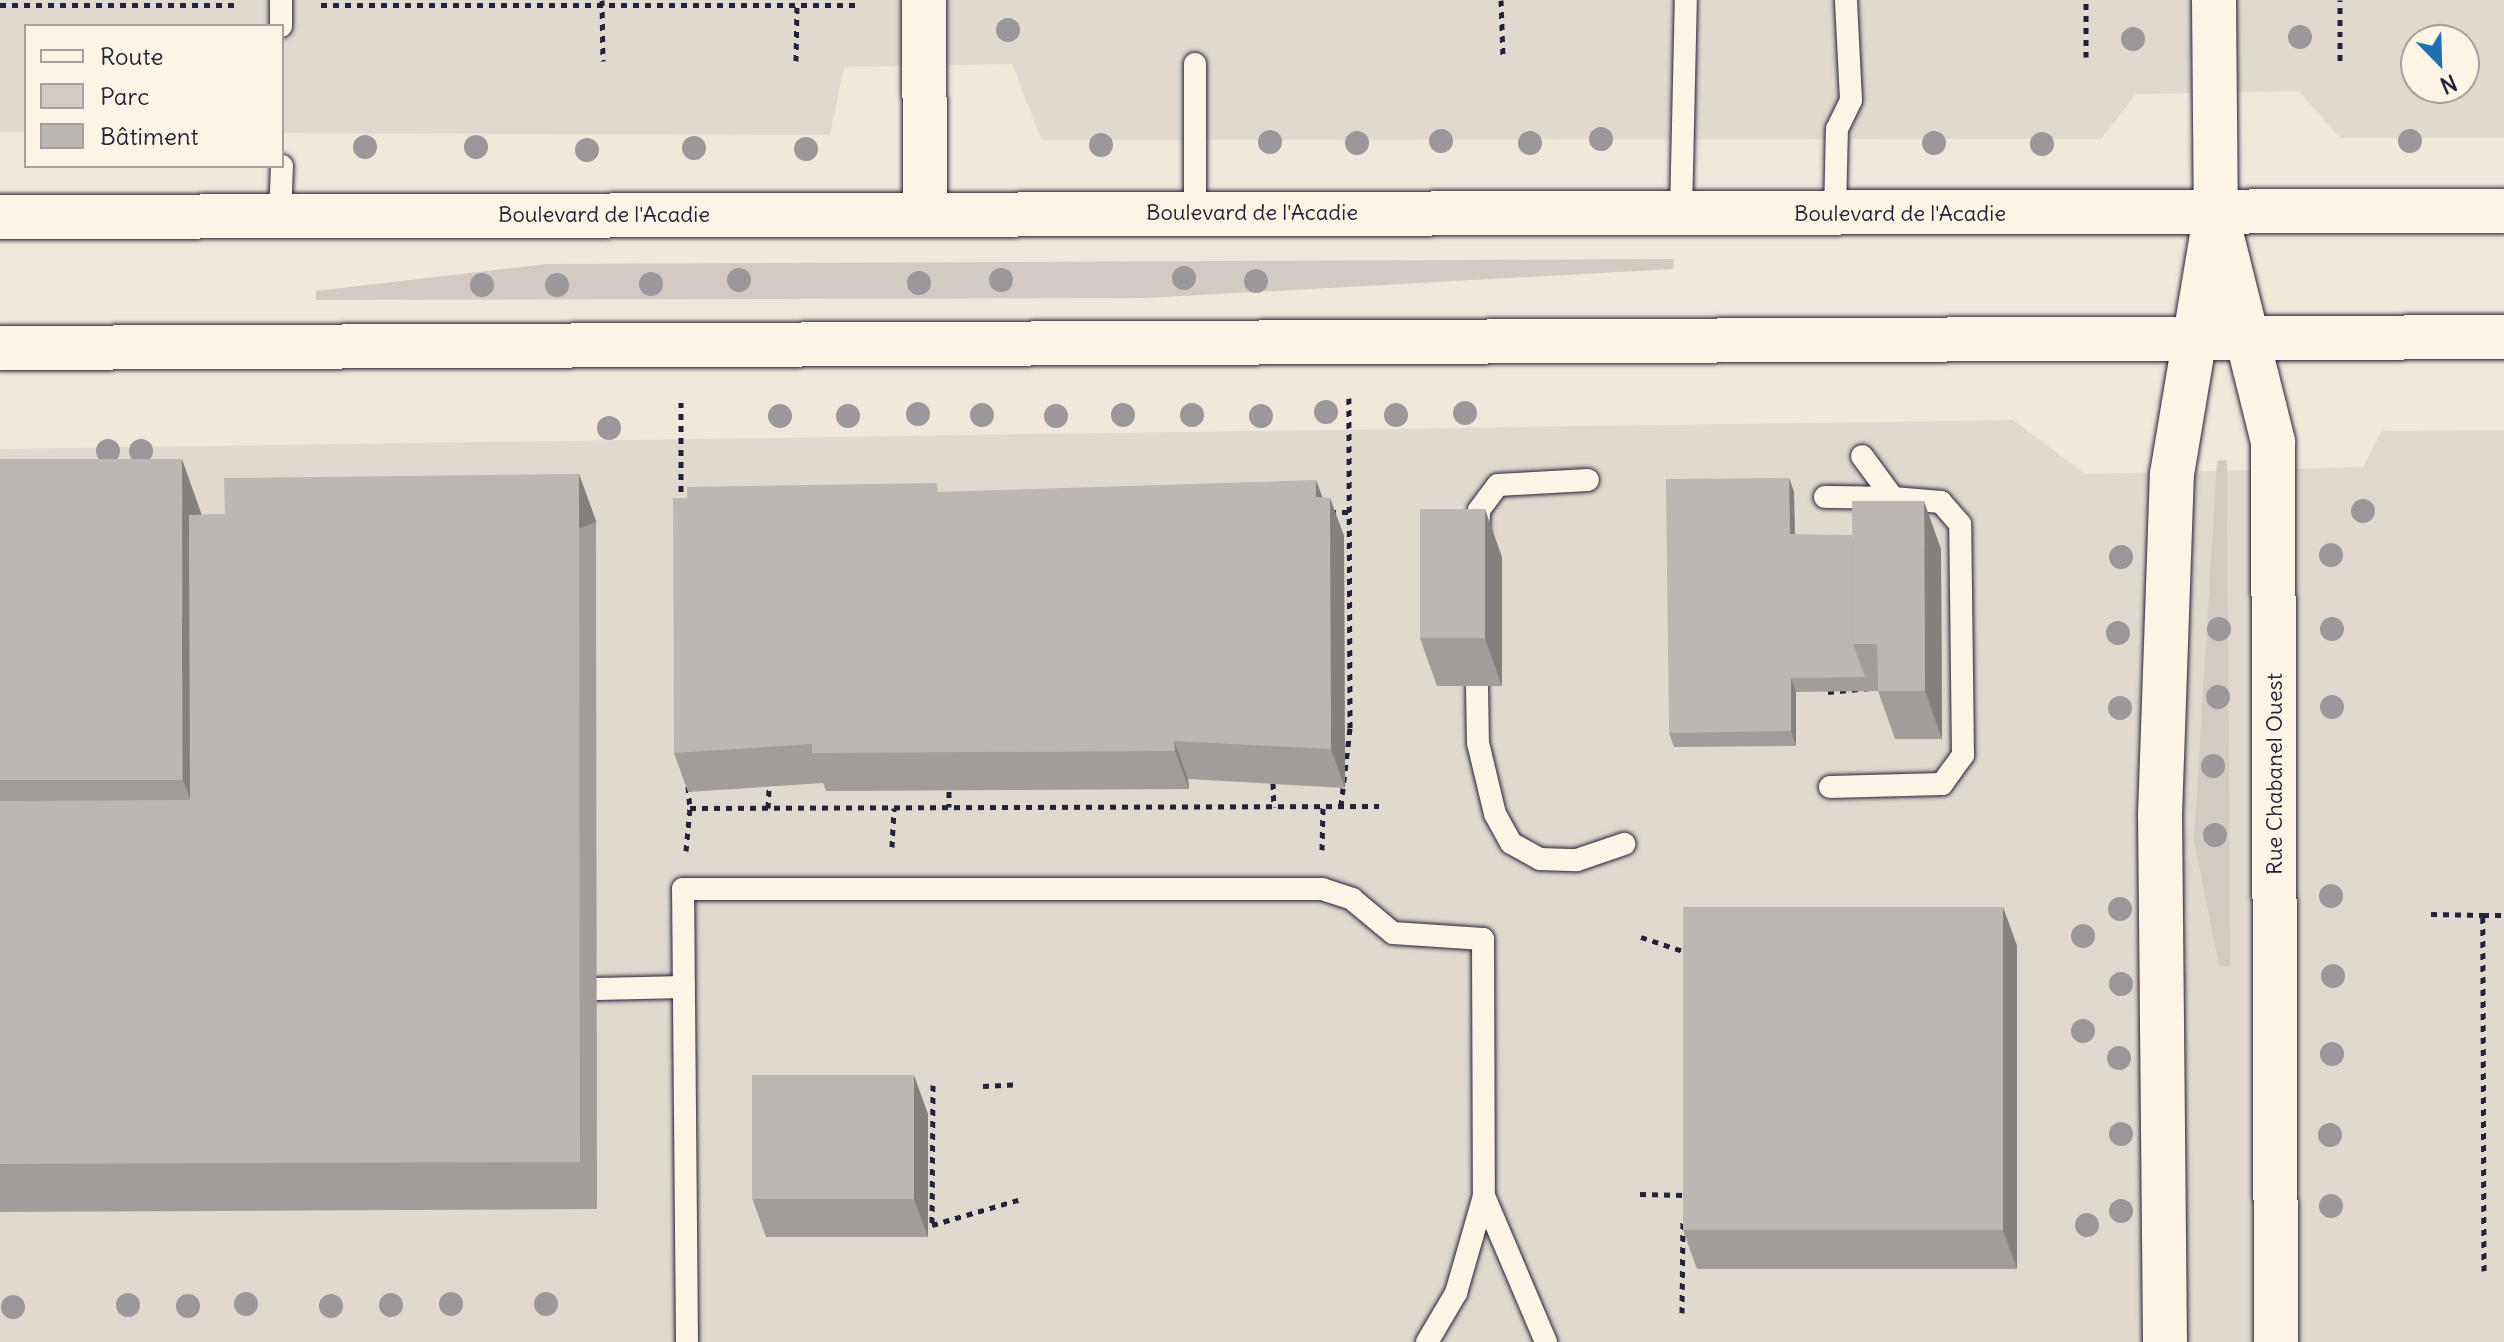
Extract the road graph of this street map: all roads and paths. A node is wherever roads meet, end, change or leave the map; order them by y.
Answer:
1 (281, 0) edge
2 (924, 0) edge
3 (1501, 0) edge
4 (1686, 0) edge
5 (1846, 0) edge
6 (2086, 0) edge
7 (2214, 0) edge
8 (2340, 0) edge
9 (602, 2) edge
10 (797, 4) junction
11 (0, 5) edge
12 (235, 5) dead end
13 (320, 5) dead end
14 (861, 5) dead end
15 (281, 24) edge
16 (1503, 57) dead end
17 (2086, 57) dead end
18 (603, 61) dead end
19 (796, 61) dead end
20 (2340, 61) dead end
21 (1195, 64) dead end
22 (282, 168) edge
23 (2504, 211) edge
24 (925, 212) junction
25 (1681, 213) junction
26 (2216, 213) junction
27 (1195, 214) junction
28 (1835, 214) junction
29 (0, 217) edge
30 (280, 217) junction
31 (2504, 337) edge
32 (2251, 340) junction
33 (2190, 341) junction
34 (0, 348) edge
35 (1349, 398) dead end
36 (681, 399) dead end
37 (1862, 456) dead end
38 (1588, 480) dead end
39 (1825, 497) dead end
40 (1893, 498) junction
41 (1318, 512) edge
42 (1350, 512) junction
43 (680, 517) edge
44 (1478, 557) edge
45 (1870, 678) edge
46 (1477, 687) edge
47 (1828, 692) edge
48 (687, 777) edge
49 (1273, 783) edge
50 (769, 786) edge
51 (1830, 787) dead end
52 (949, 791) edge
53 (1341, 806) junction
54 (1379, 806) dead end
55 (949, 807) junction
56 (1274, 807) junction
57 (768, 808) junction
58 (1624, 844) dead end
59 (2431, 914) dead end
60 (2483, 915) junction
61 (2504, 915) edge
62 (1641, 937) dead end
63 (1686, 964) edge
64 (684, 987) junction
65 (597, 989) dead end
66 (1019, 1084) dead end
67 (933, 1085) dead end
68 (983, 1086) dead end
69 (1684, 1181) edge
70 (1640, 1194) dead end
71 (1684, 1195) junction
72 (1484, 1196) junction
73 (1018, 1200) dead end
74 (1696, 1216) edge
75 (1683, 1217) junction
76 (2484, 1271) dead end
77 (1682, 1313) dead end
78 (687, 1342) edge
79 (1427, 1342) edge
80 (1546, 1342) edge
81 (2165, 1342) edge
82 (2276, 1342) edge

1 - 15 lane
2 - 24 main road
3 - 16 path
4 - 25 lane
5 - 28 lane
6 - 17 path
7 - 26 main road, Rue Chabanel Ouest
8 - 20 path
9 - 10 path
9 - 13 path
9 - 18 path
10 - 14 path
10 - 19 path
11 - 12 path
21 - 27 lane
22 - 30 lane
23 - 26 main road, Boulevard de l'Acadie
24 - 27 main road, Boulevard de l'Acadie
24 - 30 main road, Boulevard de l'Acadie
25 - 27 main road, Boulevard de l'Acadie
25 - 28 main road, Boulevard de l'Acadie
26 - 28 main road, Boulevard de l'Acadie
26 - 32 main road, Rue Chabanel Ouest
26 - 33 main road, Rue Chabanel Ouest
29 - 30 main road, Boulevard de l'Acadie
31 - 32 main road
32 - 33 main road
32 - 82 main road, Rue Chabanel Ouest
33 - 34 main road
33 - 81 main road, Rue Chabanel Ouest
35 - 42 path
36 - 43 path
37 - 40 lane
38 - 44 lane
39 - 40 lane
40 - 51 lane
41 - 42 path
42 - 53 path
45 - 47 path
46 - 58 lane
48 - 57 path
49 - 56 path
50 - 57 path
52 - 55 path
53 - 54 path
53 - 56 path
55 - 56 path
55 - 57 path
59 - 60 path
60 - 61 path
60 - 76 path
62 - 63 path
64 - 65 lane
64 - 72 lane
64 - 78 lane
66 - 68 path
67 - 73 path
69 - 71 path
70 - 71 path
71 - 75 path
72 - 79 lane
72 - 80 lane
74 - 75 path
75 - 77 path

